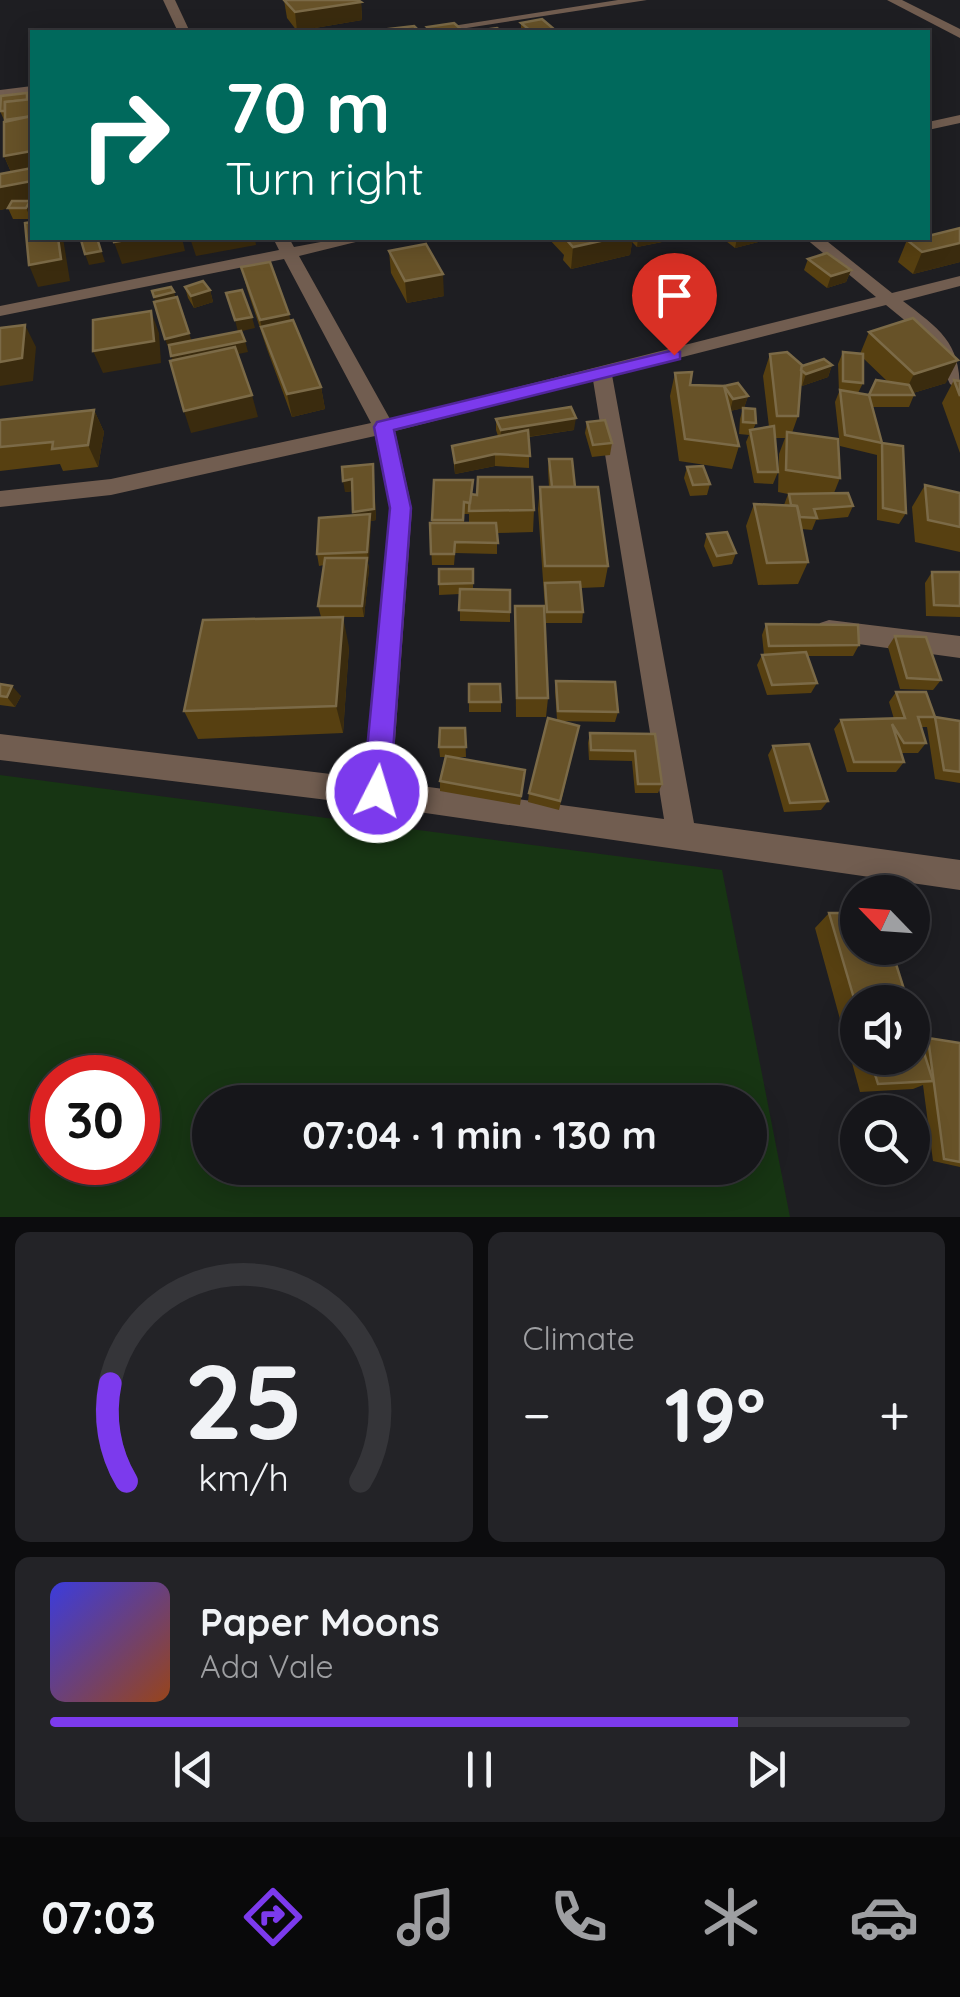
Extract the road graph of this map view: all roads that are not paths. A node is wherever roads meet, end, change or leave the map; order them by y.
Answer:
1 (169, 0) edge
2 (524, 0) edge
3 (641, 0) edge
4 (893, 0) edge
5 (542, 14) junction
6 (960, 19) edge
7 (938, 22) junction
8 (553, 24) edge
9 (183, 30) edge
10 (434, 30) edge
11 (960, 34) edge
12 (30, 90) edge
13 (0, 94) edge
14 (960, 119) edge
15 (930, 126) edge
16 (341, 240) edge
17 (815, 240) edge
18 (285, 245) edge
19 (960, 281) edge
20 (888, 299) junction
21 (0, 311) edge
22 (602, 374) junction
23 (960, 384) edge
24 (384, 427) junction
25 (0, 499) edge
26 (828, 630) edge
27 (960, 647) edge
28 (0, 747) edge
29 (377, 792) junction
30 (680, 833) junction
31 (960, 875) edge

1 - 9 street
2 - 5 street
3 - 5 street
4 - 7 street
5 - 8 street
5 - 10 street
6 - 7 street
7 - 11 street
12 - 13 street
14 - 15 street
16 - 18 street
17 - 20 street
18 - 21 street
18 - 24 street
19 - 20 street
20 - 22 street
20 - 23 street
22 - 24 street
22 - 30 street
24 - 25 street
24 - 29 street
26 - 27 street
28 - 29 street
29 - 30 street
30 - 31 street

